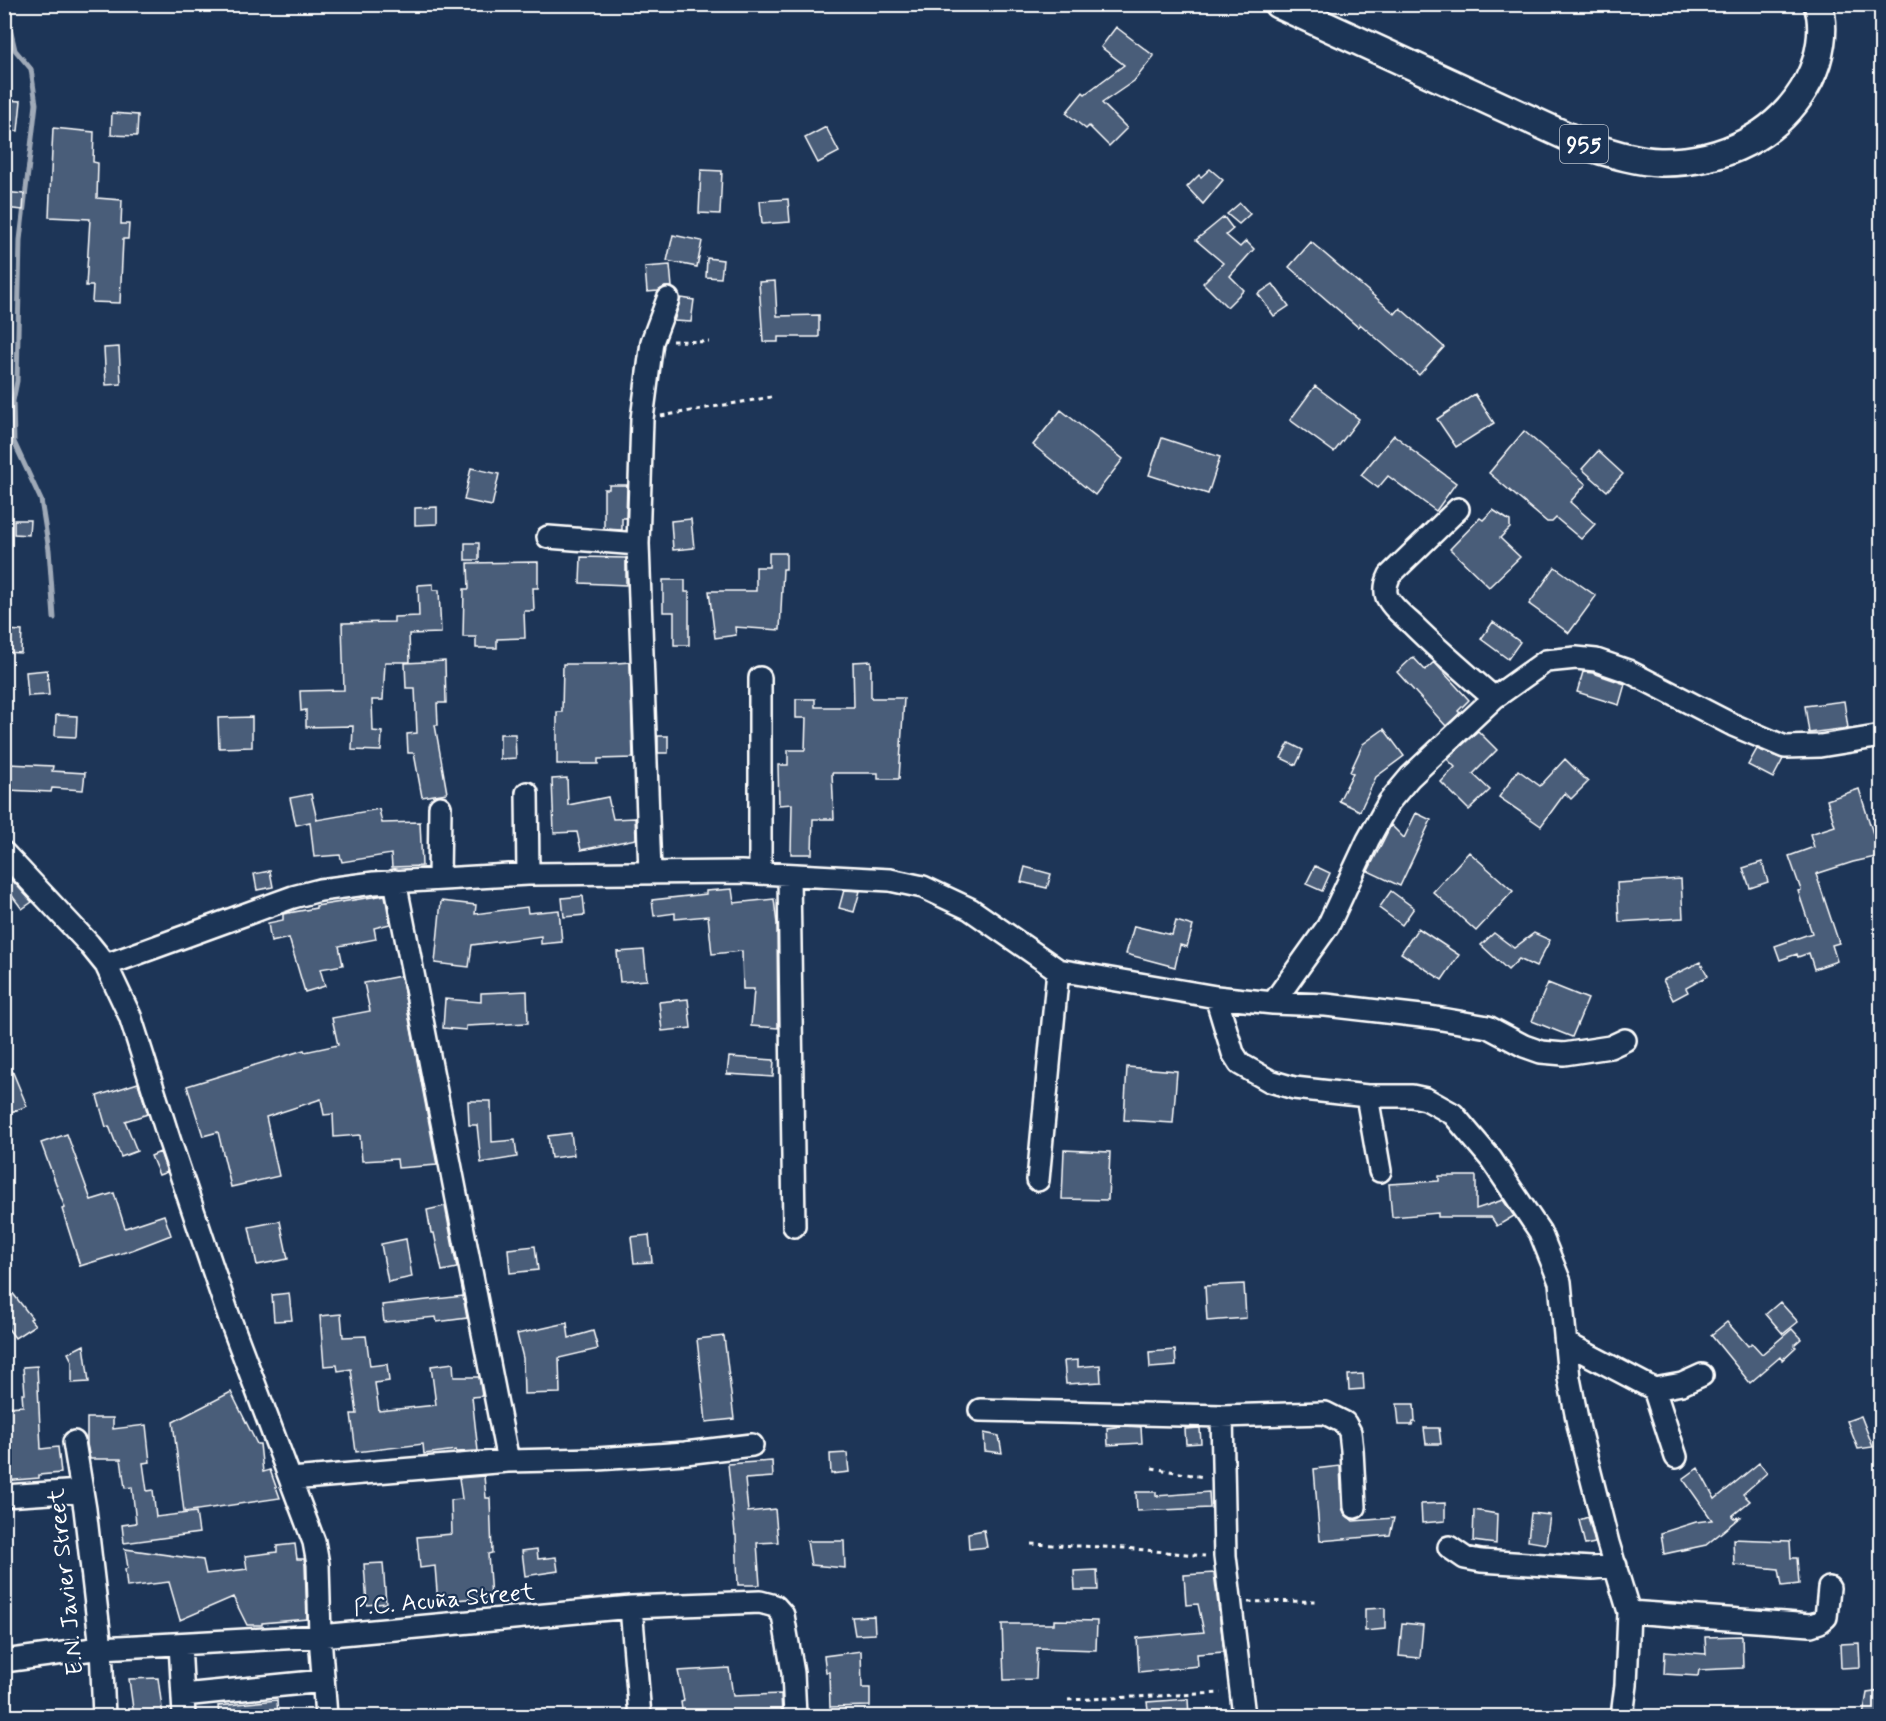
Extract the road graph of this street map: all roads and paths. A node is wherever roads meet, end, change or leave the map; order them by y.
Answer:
1 (1278, 4) edge
2 (1818, 4) edge
3 (668, 299) dead end
4 (652, 342) junction
5 (709, 342) dead end
6 (771, 397) dead end
7 (642, 419) junction
8 (1458, 509) dead end
9 (548, 537) dead end
10 (638, 544) junction
11 (760, 678) dead end
12 (1494, 698) junction
13 (1881, 736) edge
14 (527, 793) dead end
15 (440, 807) dead end
16 (4, 853) edge
17 (650, 872) junction
18 (528, 873) junction
19 (760, 873) junction
20 (789, 874) junction
21 (439, 879) junction
22 (395, 881) junction
23 (106, 965) junction
24 (1058, 970) junction
25 (1216, 997) junction
26 (1273, 1003) junction
27 (1625, 1040) dead end
28 (1366, 1096) junction
29 (1380, 1171) dead end
30 (1038, 1180) dead end
31 (794, 1226) dead end
32 (1566, 1343) junction
33 (1702, 1375) dead end
34 (1654, 1389) junction
35 (980, 1410) dead end
36 (1222, 1416) junction
37 (74, 1442) dead end
38 (752, 1445) dead end
39 (1676, 1456) dead end
40 (508, 1461) junction
41 (1152, 1468) dead end
42 (291, 1479) junction
43 (1224, 1480) junction
44 (81, 1491) junction
45 (4, 1496) edge
46 (1355, 1507) dead end
47 (1032, 1544) dead end
48 (1449, 1547) dead end
49 (1225, 1556) junction
50 (1616, 1566) junction
51 (1829, 1588) dead end
52 (1319, 1601) dead end
53 (1231, 1602) junction
54 (631, 1607) junction
55 (1629, 1612) junction
56 (320, 1636) junction
57 (180, 1644) junction
58 (101, 1648) junction
59 (4, 1661) edge
60 (323, 1681) junction
61 (1241, 1692) junction
62 (183, 1695) junction
63 (1068, 1700) dead end
64 (104, 1716) edge
65 (184, 1716) edge
66 (326, 1716) edge
67 (640, 1716) edge
68 (795, 1716) edge
69 (1244, 1716) edge
70 (1622, 1716) edge

1 - 2 main road, 955
3 - 4 street
4 - 5 path
4 - 7 street
6 - 7 path
7 - 10 street
8 - 12 street
9 - 10 street
10 - 17 street
11 - 19 street
12 - 13 street
12 - 26 street
14 - 18 street
15 - 21 street
16 - 23 street
17 - 18 street
17 - 19 street
18 - 21 street
19 - 20 street
20 - 24 street
20 - 31 street
21 - 22 street
22 - 23 street
22 - 40 street
23 - 42 street
24 - 25 street
24 - 30 street
25 - 26 street
25 - 28 street
26 - 27 street
28 - 29 street
28 - 32 street
32 - 34 street
32 - 50 street
33 - 34 street
34 - 39 street
35 - 36 street
36 - 43 street
36 - 46 street
37 - 44 street, E.N. Javier Street
38 - 40 street
40 - 42 street
41 - 43 path
42 - 56 street
43 - 49 street
44 - 45 street
44 - 58 street, E.N. Javier Street
47 - 49 path
48 - 50 street
49 - 53 street
50 - 55 street
51 - 55 street
52 - 53 path
53 - 61 street
54 - 56 street, P.C. Acuña Street
54 - 67 street
54 - 68 street, P.C. Acuña Street
55 - 70 street
56 - 57 street, P.C. Acuña Street
56 - 60 street
57 - 58 street, P.C. Acuña Street
57 - 62 street
58 - 59 street, P.C. Acuña Street
58 - 64 street, E.N. Javier Street
60 - 62 street
60 - 66 street
61 - 63 path
61 - 69 street
62 - 65 street

